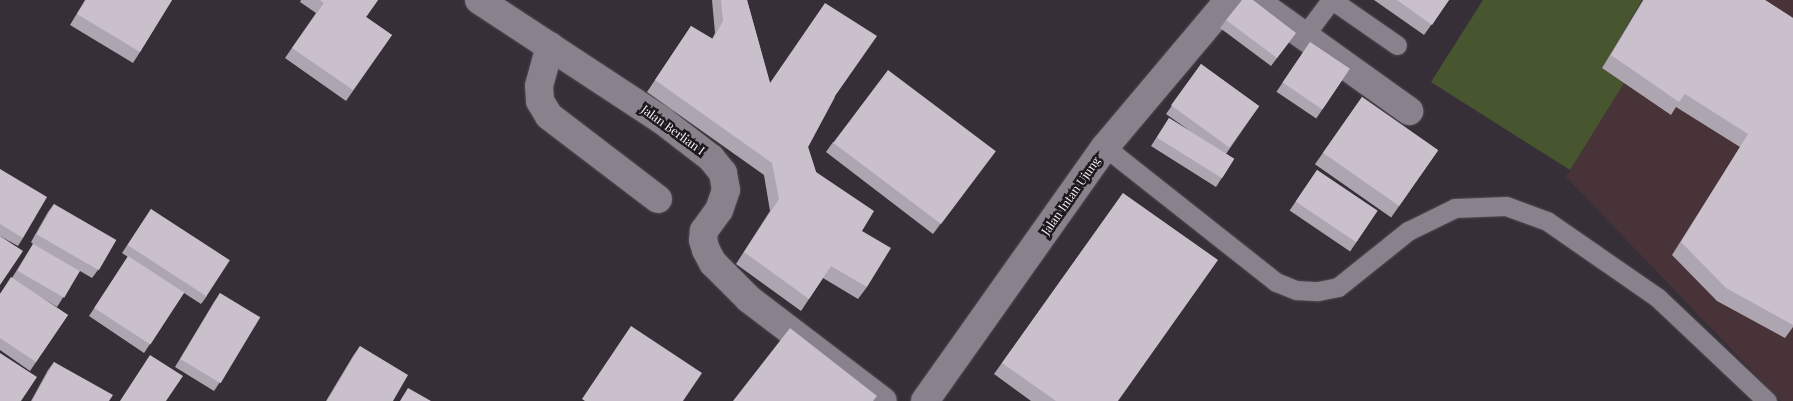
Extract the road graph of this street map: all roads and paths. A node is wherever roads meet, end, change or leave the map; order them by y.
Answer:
1 (479, 0) edge
2 (1230, 0) edge
3 (1254, 0) edge
4 (1332, 0) edge
5 (1304, 36) junction
6 (1397, 45) dead end
7 (550, 46) junction
8 (1408, 111) dead end
9 (1105, 147) junction
10 (658, 199) dead end
11 (883, 401) edge
12 (925, 401) edge
13 (1767, 401) edge

1 - 7 street, Jalan Berlian I
2 - 9 street, Jalan Intan Ujung
3 - 5 street
4 - 5 lane
4 - 6 lane
5 - 8 street
7 - 10 street
7 - 11 street, Jalan Berlian I
9 - 12 street, Jalan Intan Ujung
9 - 13 lane

